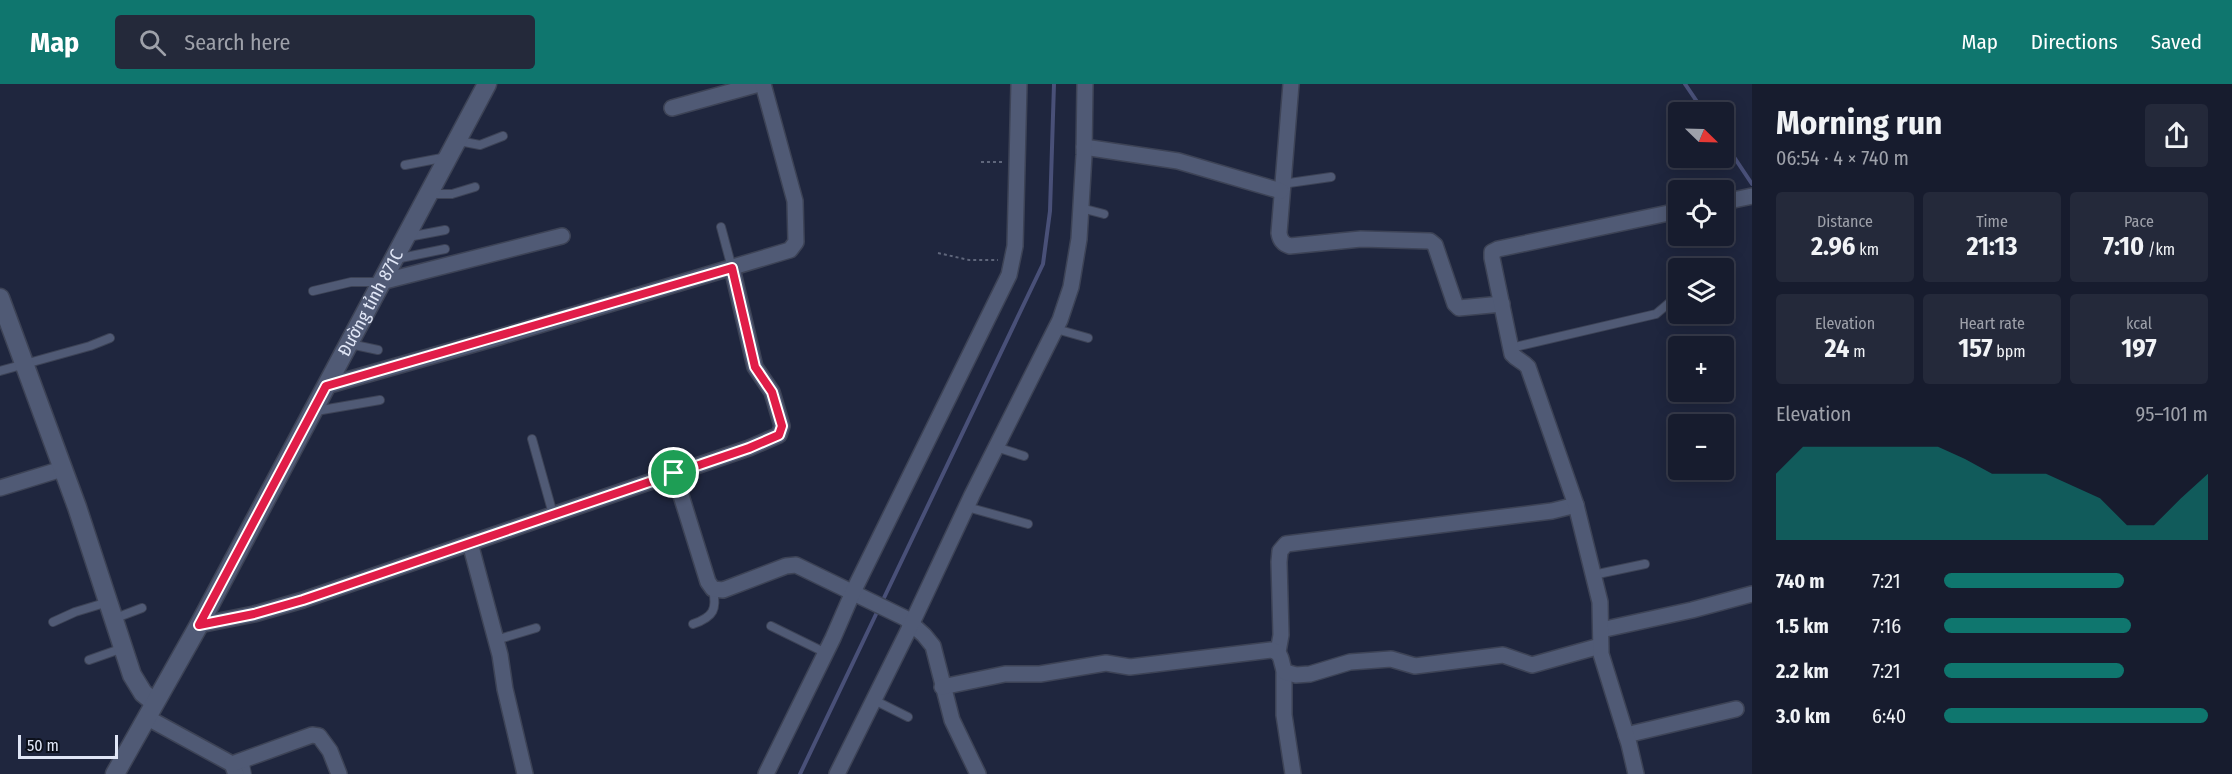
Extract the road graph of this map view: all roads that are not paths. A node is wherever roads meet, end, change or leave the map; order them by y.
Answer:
1 (487, 84) edge
2 (761, 84) edge
3 (1019, 84) edge
4 (1085, 84) edge
5 (1291, 84) edge
6 (672, 108) dead end
7 (503, 136) dead end
8 (457, 140) junction
9 (1084, 147) junction
10 (448, 157) junction
11 (405, 165) dead end
12 (1331, 177) dead end
13 (474, 187) dead end
14 (1281, 187) junction
15 (429, 194) junction
16 (1749, 197) edge
17 (1734, 200) edge
18 (1081, 208) junction
19 (1668, 213) edge
20 (1104, 214) dead end
21 (721, 227) dead end
22 (445, 230) dead end
23 (562, 236) dead end
24 (406, 237) junction
25 (445, 249) dead end
26 (394, 259) junction
27 (732, 268) junction
28 (381, 282) junction
29 (313, 291) dead end
30 (0, 300) edge
31 (1502, 304) junction
32 (1668, 304) edge
33 (1056, 329) junction
34 (110, 338) dead end
35 (1088, 338) dead end
36 (349, 343) junction
37 (1511, 348) junction
38 (378, 350) dead end
39 (25, 365) junction
40 (0, 371) edge
41 (326, 386) junction
42 (380, 400) dead end
43 (313, 411) junction
44 (532, 439) dead end
45 (996, 447) junction
46 (1024, 456) dead end
47 (62, 469) junction
48 (674, 473) junction
49 (0, 488) edge
50 (1576, 505) junction
51 (967, 507) junction
52 (553, 514) junction
53 (1028, 524) dead end
54 (470, 543) junction
55 (1645, 564) dead end
56 (1593, 575) junction
57 (713, 589) junction
58 (856, 593) junction
59 (1752, 594) edge
60 (142, 608) dead end
61 (111, 610) junction
62 (909, 620) junction
63 (53, 622) dead end
64 (693, 624) dead end
65 (199, 625) junction
66 (771, 626) dead end
67 (536, 628) dead end
68 (1601, 630) junction
69 (496, 640) junction
70 (1600, 646) junction
71 (123, 648) junction
72 (1278, 652) junction
73 (826, 653) junction
74 (89, 660) dead end
75 (1284, 669) junction
76 (942, 687) junction
77 (874, 700) junction
78 (150, 709) junction
79 (1736, 710) dead end
80 (908, 717) dead end
81 (1626, 735) junction
82 (240, 768) edge
83 (115, 774) edge
84 (339, 774) edge
85 (525, 774) edge
86 (766, 774) edge
87 (837, 774) edge
88 (978, 774) edge
89 (1293, 774) edge
90 (1636, 774) edge

1 - 8 main road, Đường tỉnh 871C
2 - 6 street
2 - 27 street
3 - 58 street
4 - 9 street
5 - 14 street
7 - 8 lane
8 - 10 main road, Đường tỉnh 871C
9 - 14 street
9 - 18 street
10 - 11 lane
10 - 15 main road, Đường tỉnh 871C
12 - 14 lane
13 - 15 lane
14 - 31 street
15 - 24 main road, Đường tỉnh 871C
16 - 17 street
18 - 20 lane
18 - 33 street
19 - 31 street
21 - 27 lane
22 - 24 lane
23 - 28 street
24 - 26 main road, Đường tỉnh 871C
25 - 26 lane
26 - 28 main road, Đường tỉnh 871C
27 - 41 street
27 - 48 street
28 - 29 lane
28 - 36 main road, Đường tỉnh 871C
30 - 39 main road
31 - 37 street
32 - 37 lane
33 - 35 lane
33 - 45 street
34 - 39 lane
36 - 38 lane
36 - 41 main road, Đường tỉnh 871C
37 - 50 street
39 - 40 lane
39 - 47 main road
41 - 43 main road, Đường tỉnh 871C
42 - 43 lane
43 - 65 main road, Đường tỉnh 871C
44 - 52 lane
45 - 46 lane
45 - 51 street
47 - 49 street
47 - 61 main road
48 - 52 street
48 - 57 street
50 - 56 street
50 - 72 street
51 - 53 lane
51 - 62 street
52 - 54 street
54 - 65 street
54 - 69 street
55 - 56 lane
56 - 68 street
57 - 58 street
57 - 64 lane
58 - 62 street
58 - 73 street
59 - 68 street
60 - 61 lane
61 - 63 lane
61 - 71 main road
62 - 76 street
62 - 77 street
65 - 78 main road, Đường tỉnh 871C
66 - 73 lane
67 - 69 lane
68 - 70 street
69 - 85 street
70 - 75 street
70 - 81 street
71 - 74 lane
71 - 78 main road
72 - 75 street
72 - 76 street
73 - 86 street
75 - 89 street
76 - 88 street
77 - 80 lane
77 - 87 street
78 - 82 street
78 - 83 main road, Đường tỉnh 871C
79 - 81 street
81 - 90 street
82 - 84 street

